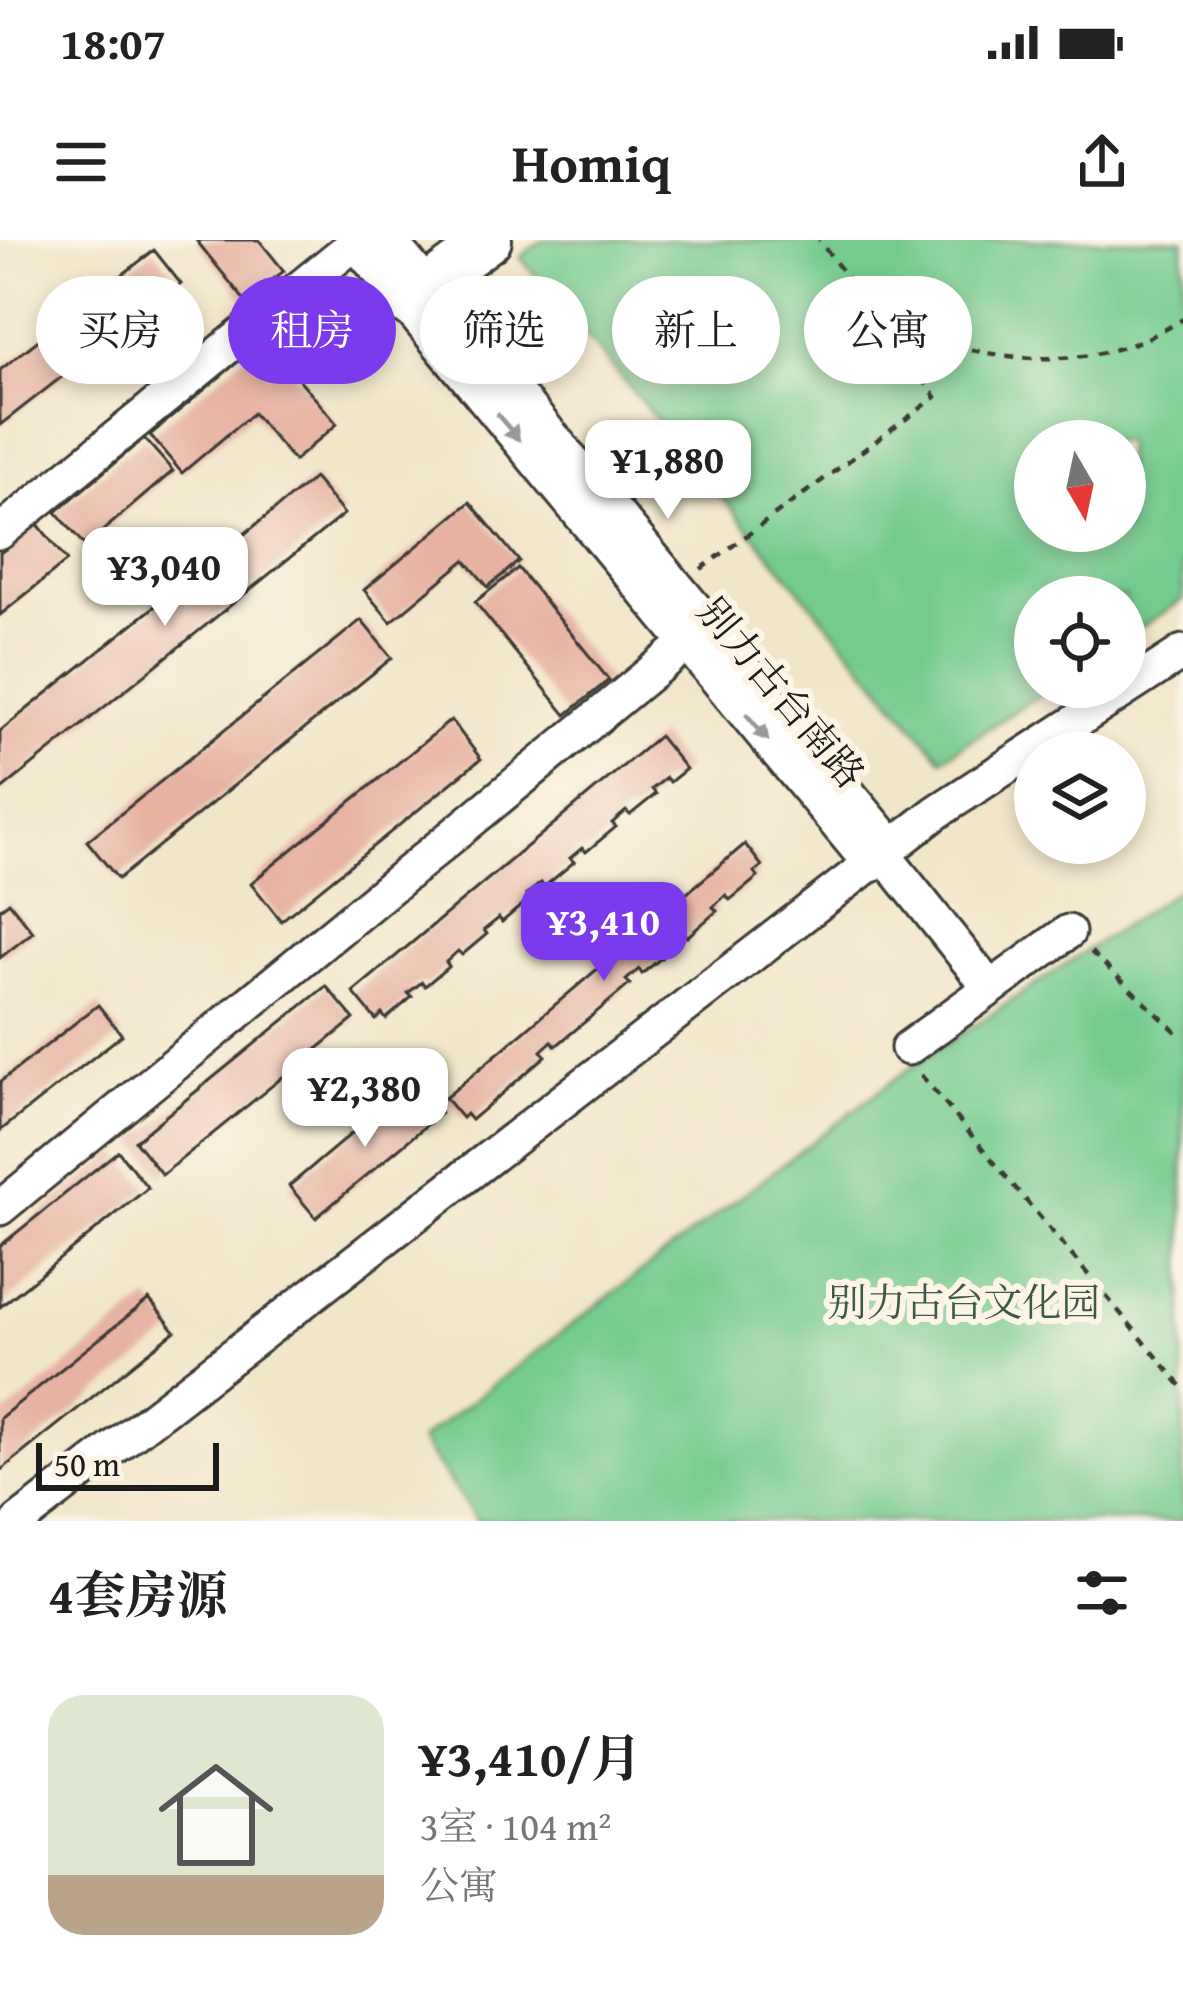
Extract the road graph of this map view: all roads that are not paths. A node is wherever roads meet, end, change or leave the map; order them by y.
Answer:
1 (490, 240) edge
2 (354, 241) edge
3 (410, 269) edge
4 (0, 532) edge
5 (687, 643) junction
6 (1183, 652) edge
7 (887, 861) junction
8 (1068, 932) road end
9 (984, 981) junction
10 (908, 1048) road end
11 (2, 1203) edge
12 (19, 1521) edge

1 - 3 main road
2 - 3 street, 别力古台南路
2 - 4 street
3 -> 5 street, 别力古台南路
3 - 7 street, 别力古台南路
5 -> 7 street, 别力古台南路
5 - 11 street
6 - 7 street
7 - 9 street
7 - 12 street
8 - 9 street
9 - 10 street

